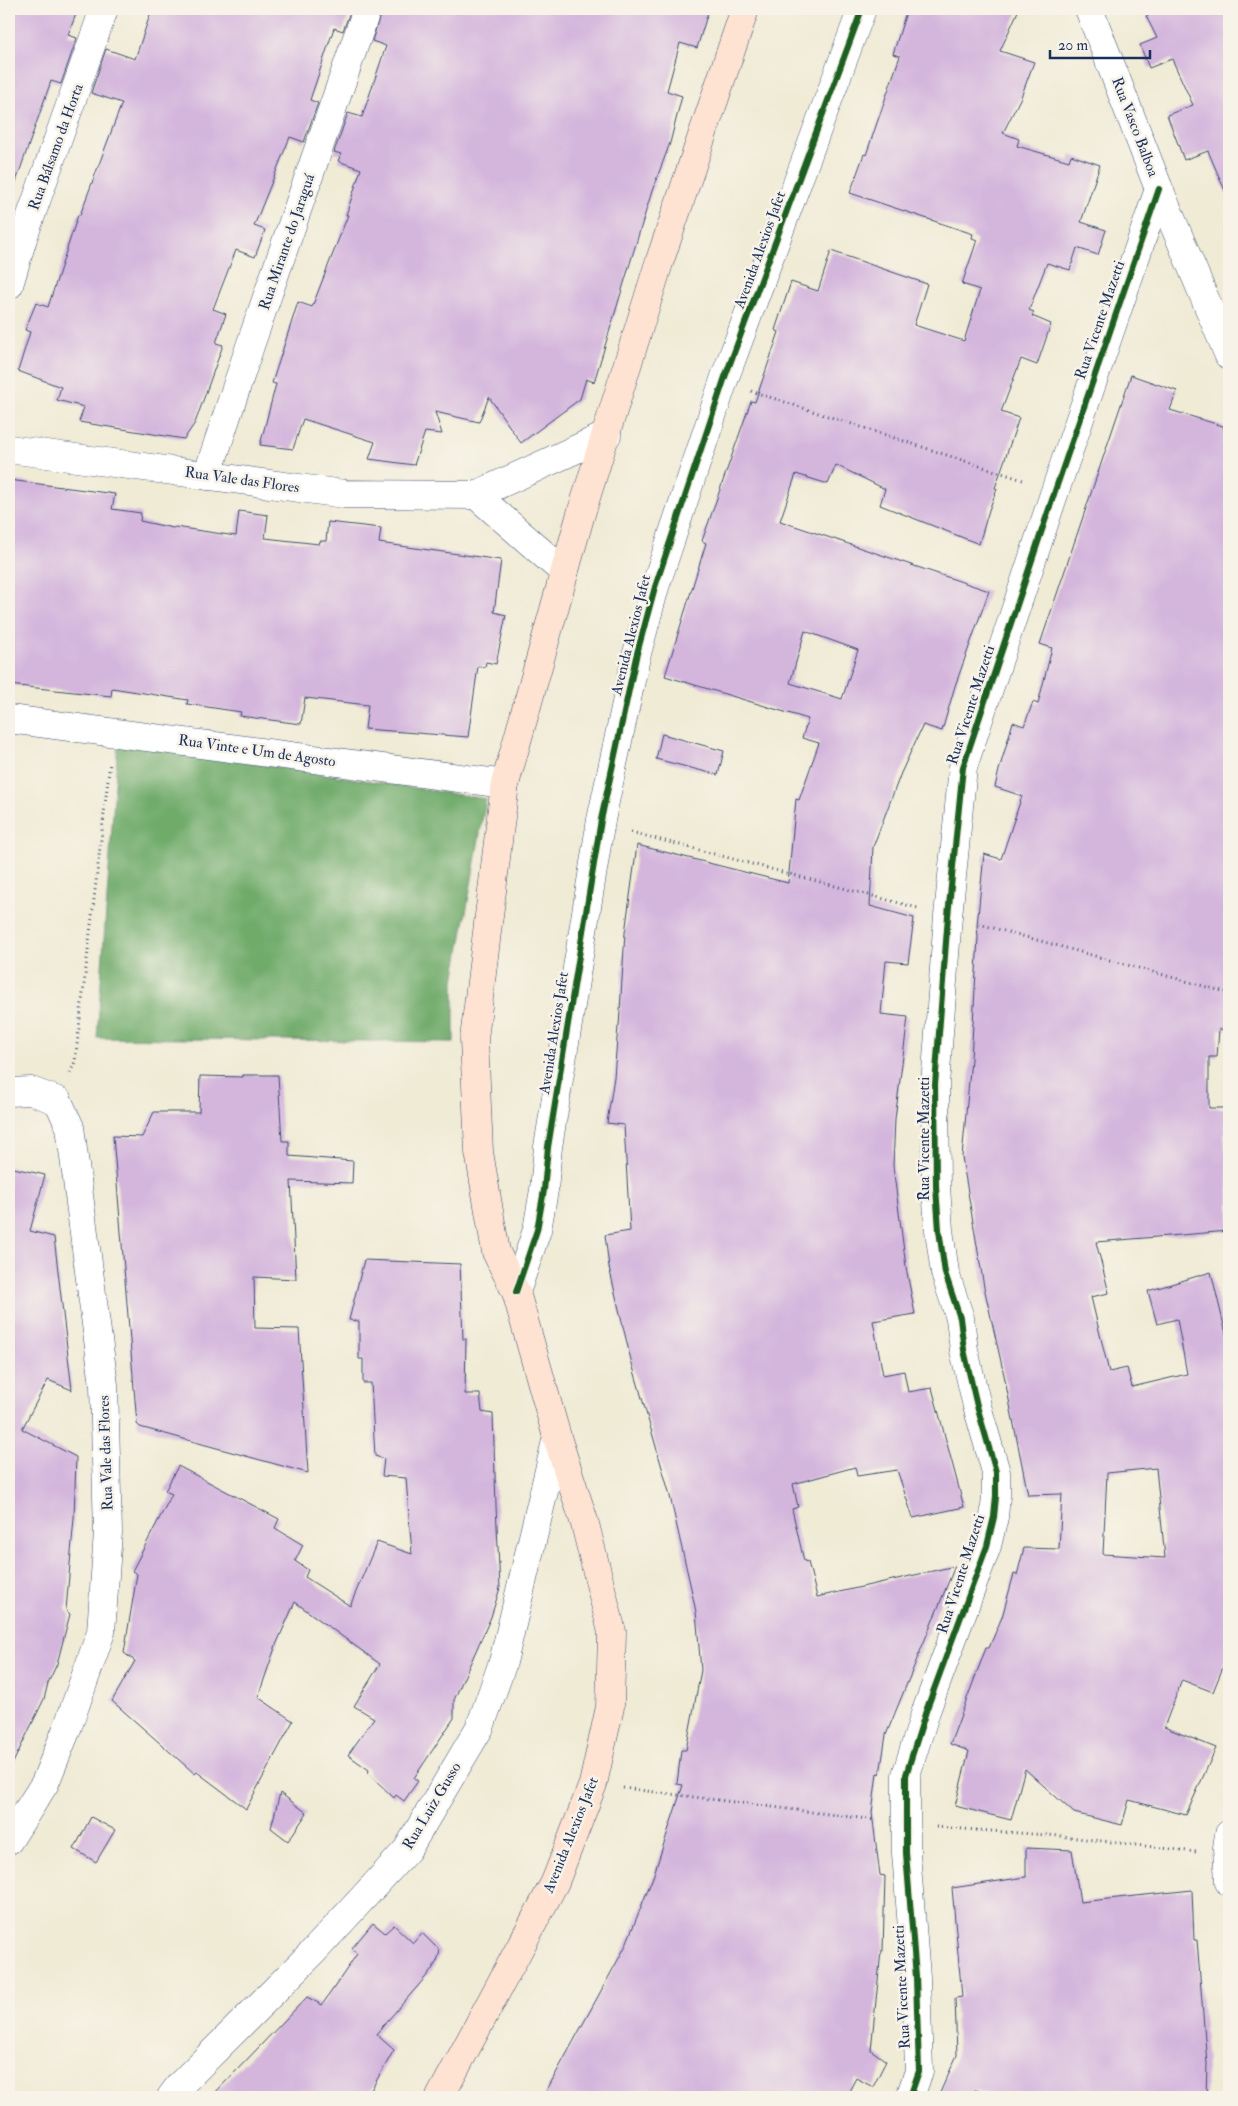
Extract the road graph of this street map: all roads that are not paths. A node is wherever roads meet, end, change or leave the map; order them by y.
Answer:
1 (104, 9) edge
2 (367, 9) edge
3 (745, 9) edge
4 (862, 9) edge
5 (1089, 9) edge
6 (1159, 190) junction
7 (9, 285) edge
8 (1229, 356) edge
9 (607, 435) junction
10 (9, 449) edge
11 (207, 476) junction
12 (476, 495) junction
13 (564, 572) junction
14 (9, 719) edge
15 (505, 784) junction
16 (9, 1092) edge
17 (516, 1292) junction
18 (557, 1437) junction
19 (9, 1840) edge
20 (171, 2097) edge
21 (440, 2097) edge
22 (910, 2097) edge

1 - 7 street, Rua Bálsamo da Horta
2 - 11 street, Rua Mirante do Jaraguá
3 - 9 main road, Avenida Alexios Jafet
4 - 17 street, Avenida Alexios Jafet
5 - 6 street, Rua Vasco Balboa
6 - 8 street, Rua Vasco Balboa
6 - 22 street, Rua Vicente Mazetti
9 - 12 street, Rua Vale das Flores
9 - 13 main road, Avenida Alexios Jafet
10 - 11 street, Rua Vale das Flores
11 - 12 street, Rua Vale das Flores
12 - 13 street
13 - 15 main road, Avenida Alexios Jafet
14 - 15 street, Rua Vinte e Um de Agosto
15 - 17 main road, Avenida Alexios Jafet
16 - 19 street, Rua Vale das Flores
17 - 18 main road, Avenida Alexios Jafet
18 - 20 street, Rua Luiz Gusso
18 - 21 main road, Avenida Alexios Jafet

